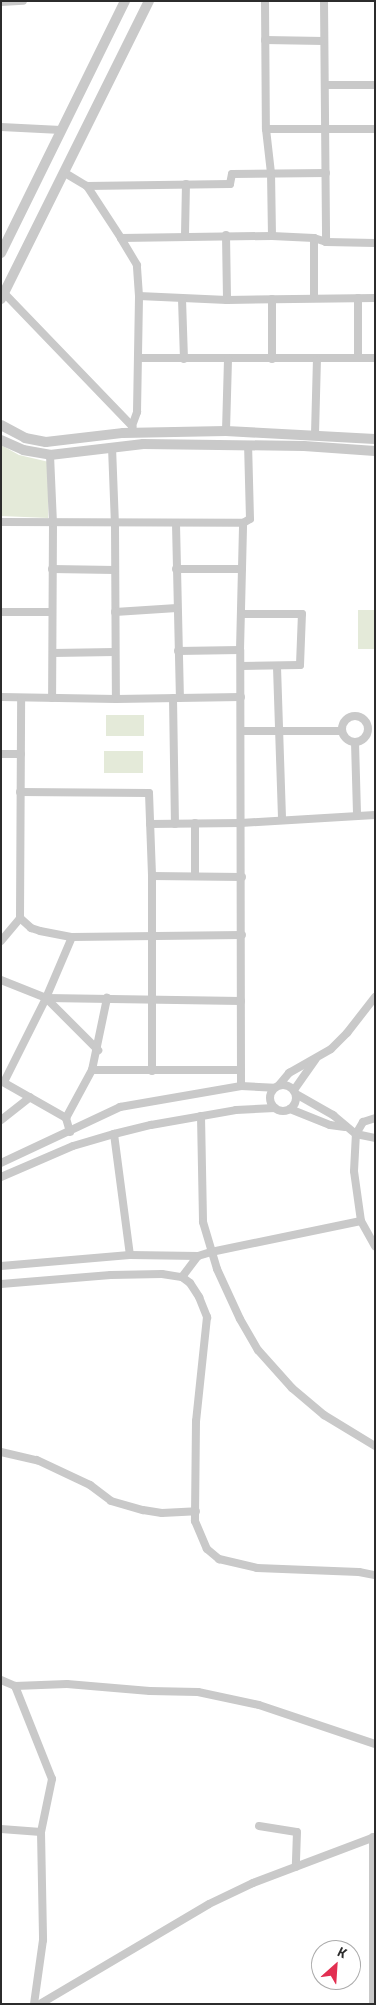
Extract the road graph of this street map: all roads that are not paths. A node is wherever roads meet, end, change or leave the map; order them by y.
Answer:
1 (23, 1) edge
2 (125, 1) edge
3 (149, 1) edge
4 (265, 1) edge
5 (324, 1) edge
6 (1, 2) edge
7 (265, 40) junction
8 (324, 41) junction
9 (325, 85) junction
10 (375, 85) edge
11 (1, 127) edge
12 (266, 129) junction
13 (323, 129) junction
14 (375, 129) edge
15 (62, 130) junction
16 (65, 173) junction
17 (271, 173) junction
18 (326, 173) junction
19 (186, 184) junction
20 (87, 186) junction
21 (226, 235) junction
22 (185, 236) junction
23 (272, 236) junction
24 (121, 238) junction
25 (314, 238) junction
26 (326, 242) junction
27 (375, 243) edge
28 (1, 253) edge
29 (3, 296) edge
30 (139, 296) junction
31 (314, 298) junction
32 (358, 298) junction
33 (375, 298) edge
34 (182, 299) junction
35 (272, 299) junction
36 (227, 300) junction
37 (138, 358) junction
38 (228, 358) junction
39 (358, 358) junction
40 (375, 358) edge
41 (184, 359) junction
42 (272, 359) junction
43 (317, 360) junction
44 (1, 425) edge
45 (133, 429) junction
46 (226, 431) junction
47 (315, 434) junction
48 (375, 439) edge
49 (1, 440) edge
50 (248, 445) junction
51 (112, 447) junction
52 (375, 451) edge
53 (50, 455) junction
54 (1, 522) edge
55 (243, 522) junction
56 (53, 523) junction
57 (115, 524) junction
58 (176, 524) junction
59 (176, 569) junction
60 (242, 569) junction
61 (52, 570) junction
62 (115, 570) junction
63 (177, 608) junction
64 (1, 612) edge
65 (51, 612) junction
66 (115, 612) junction
67 (241, 614) junction
68 (240, 650) junction
69 (178, 651) junction
70 (115, 652) junction
71 (53, 653) junction
72 (241, 666) junction
73 (277, 666) junction
74 (1, 697) edge
75 (241, 697) junction
76 (21, 698) junction
77 (52, 698) junction
78 (177, 698) junction
79 (116, 699) junction
80 (342, 730) junction
81 (241, 731) junction
82 (279, 732) junction
83 (355, 742) junction
84 (1, 754) edge
85 (21, 754) junction
86 (20, 792) junction
87 (358, 815) junction
88 (375, 815) edge
89 (282, 820) junction
90 (195, 823) junction
91 (241, 823) junction
92 (150, 824) junction
93 (175, 824) junction
94 (152, 876) junction
95 (195, 876) junction
96 (242, 877) junction
97 (20, 918) junction
98 (242, 935) junction
99 (152, 936) junction
100 (72, 937) junction
101 (1, 942) edge
102 (1, 980) edge
103 (375, 997) edge
104 (46, 998) junction
105 (107, 998) junction
106 (151, 999) junction
107 (241, 1001) junction
108 (98, 1050) junction
109 (316, 1059) junction
110 (92, 1070) junction
111 (241, 1070) junction
112 (152, 1071) junction
113 (3, 1082) edge
114 (241, 1086) junction
115 (276, 1087) junction
116 (295, 1092) junction
117 (30, 1097) junction
118 (275, 1108) junction
119 (290, 1109) junction
120 (201, 1116) junction
121 (66, 1118) junction
122 (375, 1118) edge
123 (1, 1120) edge
124 (347, 1128) junction
125 (70, 1132) junction
126 (114, 1134) junction
127 (356, 1134) junction
128 (375, 1138) edge
129 (1, 1163) edge
130 (1, 1177) edge
131 (361, 1221) junction
132 (375, 1246) edge
133 (211, 1252) junction
134 (130, 1255) junction
135 (198, 1256) junction
136 (1, 1266) edge
137 (182, 1277) junction
138 (1, 1284) edge
139 (375, 1446) edge
140 (1, 1452) edge
141 (196, 1512) junction
142 (375, 1575) edge
143 (1, 1680) edge
144 (15, 1686) junction
145 (375, 1744) edge
146 (259, 1826) dead end
147 (1, 1829) edge
148 (41, 1832) junction
149 (374, 1837) edge
150 (296, 1867) junction
151 (43, 2003) edge
152 (34, 2004) edge
153 (373, 2004) edge

1 - 6 street
2 - 15 street
3 - 16 street
4 - 7 street
5 - 8 street
7 - 8 street
7 - 12 street
8 - 9 street
9 - 10 street
9 - 13 street
11 - 15 street
12 - 13 street
12 - 17 street
13 - 14 street
13 - 18 street
15 - 28 street
16 - 20 street
16 - 29 street
17 - 18 street
17 - 19 street
17 - 23 street
18 - 26 street
19 - 20 street
19 - 22 street
20 - 24 street
21 - 22 street
21 - 23 street
21 - 36 street
22 - 24 street
23 - 25 street
24 - 30 street
25 - 26 street
25 - 31 street
26 - 27 street
29 - 45 street
30 - 34 street
30 - 37 street
31 - 32 street
31 - 35 street
32 - 33 street
32 - 39 street
34 - 36 street
34 - 41 street
35 - 36 street
35 - 42 street
37 - 41 street
37 - 45 street
38 - 41 street
38 - 42 street
38 - 46 street
39 - 40 street
39 - 43 street
42 - 43 street
43 - 47 street
44 - 45 street
45 - 46 street
46 - 47 street
47 - 48 street
49 - 53 street
50 - 51 street
50 - 52 street
50 - 55 street
51 - 53 street
51 - 57 street
53 - 56 street
54 - 56 street
55 - 58 street
55 - 60 street
56 - 57 street
56 - 61 street
57 - 58 street
57 - 62 street
58 - 59 street
59 - 60 street
59 - 63 street
60 - 67 street
61 - 62 street
61 - 65 street
62 - 66 street
63 - 66 street
63 - 69 street
64 - 65 street
65 - 71 street
66 - 70 street
67 - 68 street
67 - 73 street
68 - 69 street
68 - 72 street
69 - 78 street
70 - 71 street
70 - 79 street
71 - 77 street
72 - 73 street
72 - 75 street
73 - 82 street
74 - 76 street
75 - 78 street
75 - 81 street
76 - 77 street
76 - 85 street
77 - 79 street
78 - 79 street
78 - 93 street
80 - 82 street
80 - 83 street
80 - 83 street
81 - 82 street
81 - 91 street
82 - 89 street
83 - 87 street
84 - 85 street
85 - 86 street
86 - 92 street
86 - 97 street
87 - 88 street
87 - 89 street
89 - 91 street
90 - 91 street
90 - 93 street
90 - 95 street
91 - 96 street
92 - 93 street
92 - 94 street
94 - 95 street
94 - 99 street
95 - 96 street
96 - 98 street
97 - 100 street
97 - 101 street
98 - 99 street
98 - 107 street
99 - 100 street
99 - 106 street
100 - 104 street
102 - 104 street
103 - 109 street
104 - 105 street
104 - 108 street
104 - 113 street
105 - 106 street
105 - 108 street
106 - 107 street
106 - 112 street
107 - 111 street
108 - 110 street
109 - 115 street
109 - 116 street
110 - 112 street
110 - 121 street
111 - 112 street
111 - 114 street
113 - 117 street
114 - 115 street
114 - 125 street
115 - 116 street
115 - 118 street
116 - 119 street
116 - 124 street
117 - 121 street
117 - 123 street
118 - 119 street
118 - 120 street
119 - 124 street
120 - 126 street
120 - 133 street
121 - 125 street
122 - 127 street
124 - 127 street
125 - 129 street
126 - 130 street
126 - 134 street
127 - 128 street
127 - 131 street
131 - 132 street
131 - 133 street
133 - 135 street
133 - 139 street
134 - 135 street
134 - 136 street
135 - 137 street
137 - 138 street
137 - 141 street
140 - 141 street
141 - 142 street
143 - 144 street
144 - 145 street
144 - 148 street
146 - 150 street
147 - 148 street
148 - 152 street
149 - 150 street
149 - 153 street
150 - 151 street

